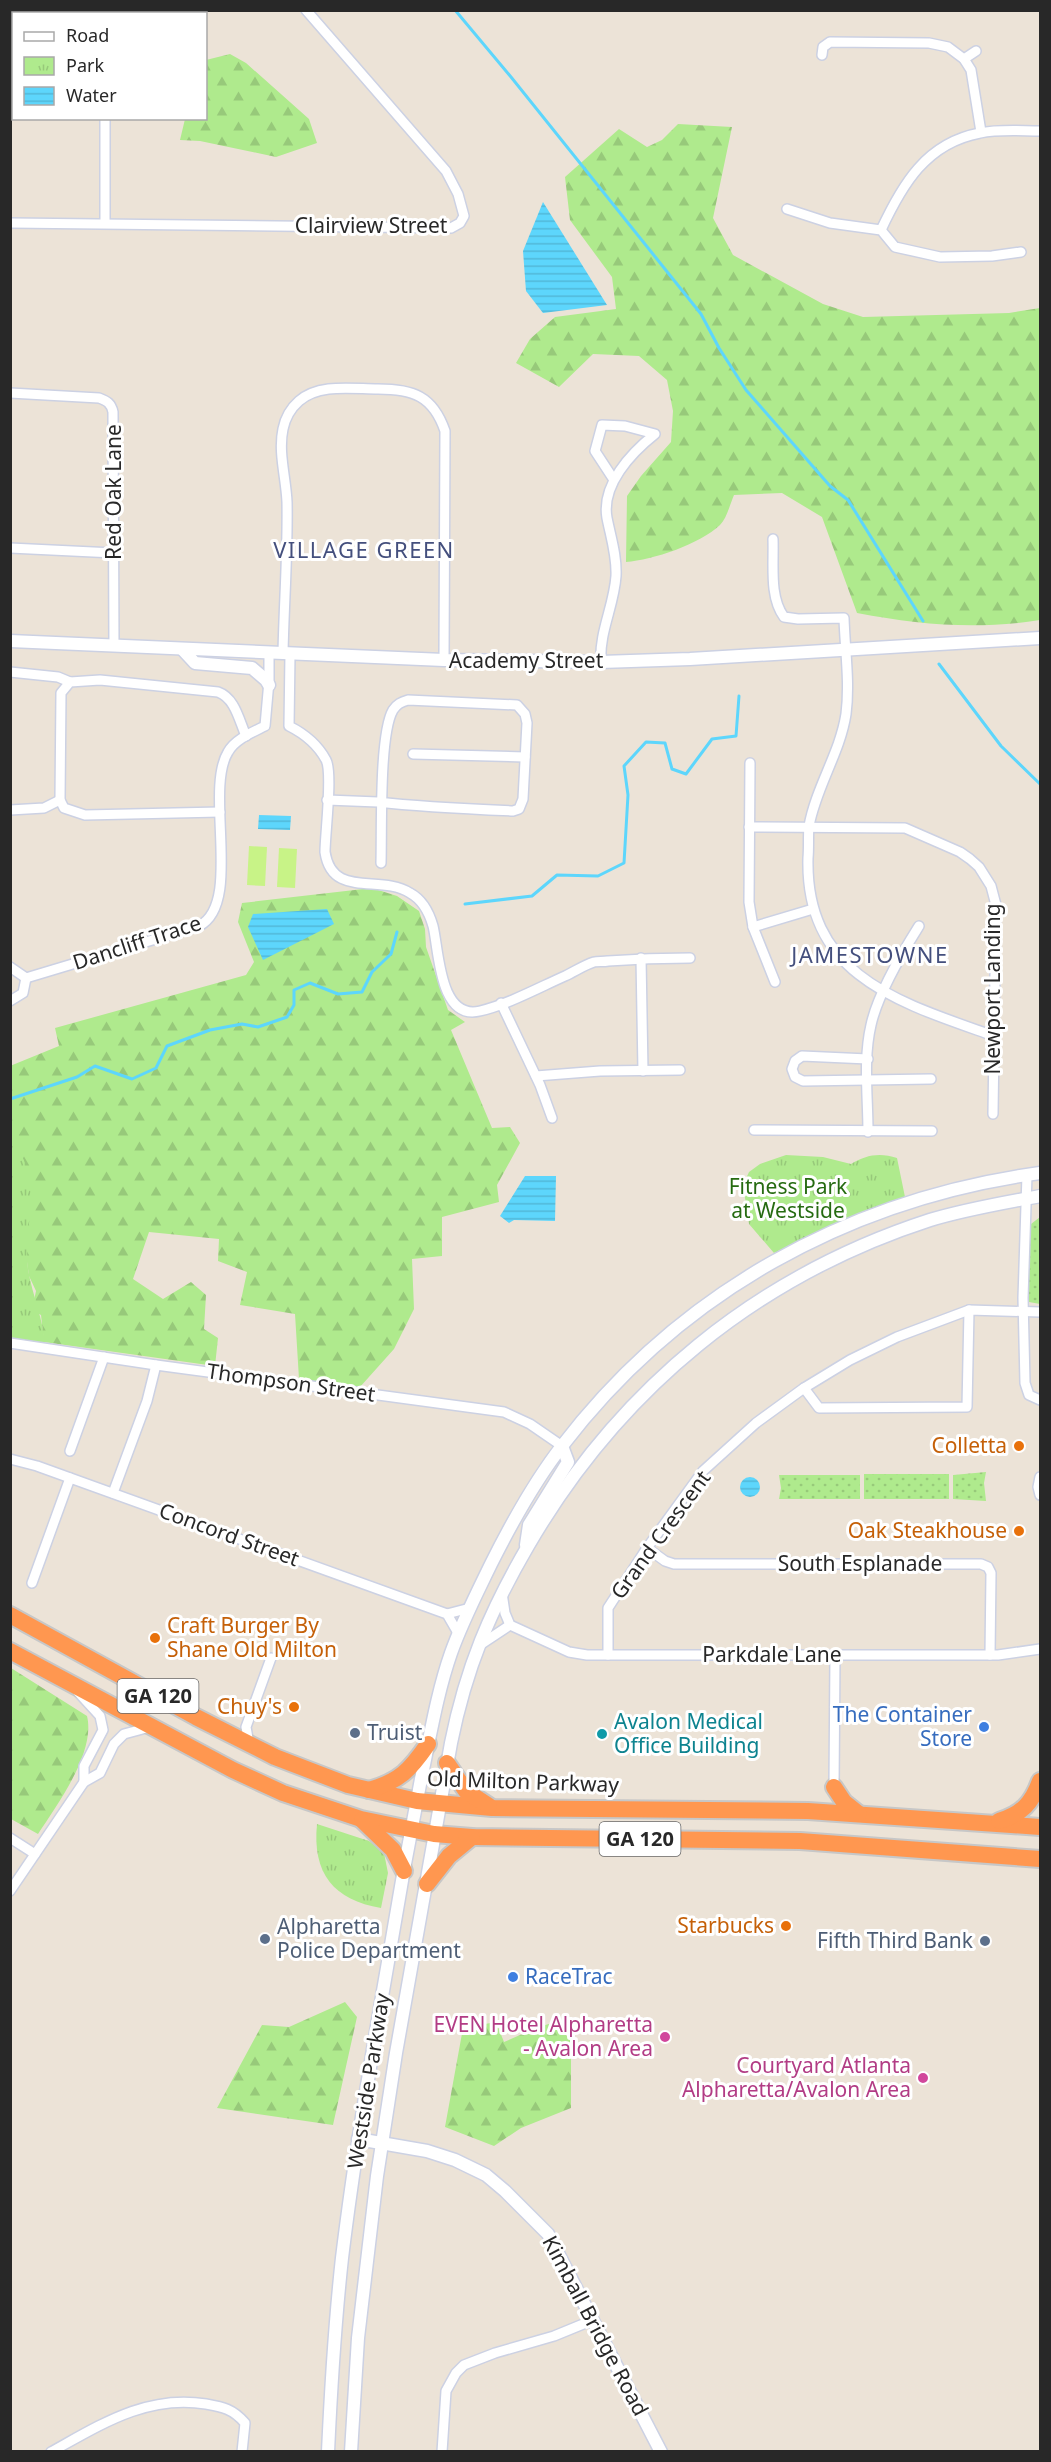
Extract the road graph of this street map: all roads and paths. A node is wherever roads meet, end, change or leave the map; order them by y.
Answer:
1 (306, 10) edge
2 (976, 51) dead end
3 (822, 55) dead end
4 (964, 59) junction
5 (105, 120) edge
6 (1041, 131) edge
7 (981, 132) junction
8 (786, 209) dead end
9 (10, 223) edge
10 (105, 223) junction
11 (881, 230) junction
12 (1021, 252) dead end
13 (10, 393) edge
14 (614, 480) junction
15 (773, 539) dead end
16 (10, 548) edge
17 (114, 553) junction
18 (1041, 638) edge
19 (10, 641) edge
20 (114, 646) junction
21 (182, 650) junction
22 (845, 650) junction
23 (269, 653) junction
24 (286, 653) junction
25 (444, 660) junction
26 (601, 662) junction
27 (10, 672) edge
28 (70, 682) junction
29 (269, 685) junction
30 (246, 736) junction
31 (413, 754) dead end
32 (525, 757) junction
33 (750, 763) dead end
34 (60, 800) junction
35 (327, 800) junction
36 (382, 803) junction
37 (10, 810) edge
38 (220, 812) junction
39 (749, 827) junction
40 (809, 827) junction
41 (381, 863) dead end
42 (813, 909) junction
43 (919, 926) dead end
44 (753, 927) junction
45 (641, 958) junction
46 (690, 958) dead end
47 (10, 967) edge
48 (26, 978) junction
49 (775, 982) dead end
50 (884, 992) junction
51 (10, 1001) edge
52 (501, 1003) junction
53 (994, 1036) junction
54 (868, 1059) junction
55 (680, 1070) dead end
56 (643, 1071) junction
57 (536, 1076) junction
58 (868, 1080) junction
59 (931, 1080) dead end
60 (993, 1114) dead end
61 (552, 1118) dead end
62 (754, 1130) dead end
63 (932, 1131) dead end
64 (868, 1132) junction
65 (1041, 1173) edge
66 (1027, 1175) junction
67 (1041, 1196) edge
68 (1028, 1198) junction
69 (969, 1310) junction
70 (1023, 1312) junction
71 (1041, 1312) edge
72 (10, 1343) edge
73 (104, 1357) junction
74 (156, 1365) junction
75 (804, 1388) junction
76 (1041, 1400) edge
77 (562, 1446) junction
78 (70, 1451) dead end
79 (10, 1459) edge
80 (1041, 1477) edge
81 (70, 1478) junction
82 (112, 1493) junction
83 (1041, 1495) edge
84 (647, 1548) junction
85 (525, 1552) junction
86 (32, 1583) dead end
87 (502, 1592) junction
88 (470, 1608) junction
89 (447, 1614) junction
90 (10, 1615) edge
91 (510, 1625) junction
92 (458, 1633) junction
93 (476, 1647) junction
94 (1041, 1649) edge
95 (10, 1650) edge
96 (608, 1655) junction
97 (835, 1655) junction
98 (990, 1655) junction
99 (271, 1658) dead end
100 (71, 1683) junction
101 (152, 1726) junction
102 (246, 1727) junction
103 (225, 1732) junction
104 (428, 1744) junction
105 (250, 1746) junction
106 (447, 1763) junction
107 (1041, 1780) edge
108 (84, 1782) junction
109 (834, 1786) junction
110 (369, 1790) junction
111 (417, 1801) junction
112 (440, 1804) junction
113 (492, 1808) junction
114 (808, 1811) junction
115 (859, 1814) junction
116 (361, 1819) junction
117 (992, 1824) junction
118 (1041, 1827) edge
119 (411, 1830) junction
120 (434, 1834) junction
121 (472, 1837) junction
122 (10, 1838) edge
123 (35, 1854) junction
124 (1041, 1859) edge
125 (404, 1871) junction
126 (427, 1884) junction
127 (10, 1891) edge
128 (358, 2139) junction
129 (382, 2143) junction
130 (593, 2320) junction
131 (51, 2451) edge
132 (242, 2451) edge
133 (328, 2451) edge
134 (351, 2451) edge
135 (442, 2451) edge
136 (661, 2451) edge

1 - 10 street, Clairview Street
2 - 4 street
3 - 4 street
4 - 7 street
5 - 10 street
6 - 7 street
7 - 11 street
8 - 11 street
9 - 10 street, Clairview Street
11 - 12 street
13 - 17 street, Red Oak Lane
14 - 14 street
14 - 26 street
15 - 22 street
16 - 17 street
17 - 20 street, Red Oak Lane
18 - 22 main road, Academy Street
19 - 20 main road, Academy Street
20 - 21 main road, Academy Street
21 - 23 main road, Academy Street
21 - 29 main road
22 - 26 main road, Academy Street
22 - 40 street
23 - 24 main road, Academy Street
23 - 29 street, Dancliff Trace
24 - 25 main road, Academy Street
24 - 25 street
24 - 35 street
25 - 26 main road, Academy Street
27 - 28 street
28 - 30 street
28 - 34 street
29 - 30 street, Dancliff Trace
30 - 38 street, Dancliff Trace
31 - 32 street
32 - 36 street
32 - 36 street
33 - 39 street
34 - 37 street
34 - 38 street
35 - 36 street
35 - 52 street
36 - 41 street
38 - 48 street, Dancliff Trace
39 - 40 street, Newport Landing
39 - 44 street
40 - 42 street
40 - 53 street, Newport Landing
42 - 44 street
42 - 50 street
43 - 50 street
44 - 49 street
45 - 46 street
45 - 52 street
45 - 56 street
47 - 48 street
48 - 51 street
50 - 53 street
50 - 54 street
52 - 57 street
53 - 60 street, Newport Landing
54 - 58 street
54 - 58 street
55 - 56 street
56 - 57 street
57 - 61 street
58 - 59 street
58 - 64 street
62 - 64 street
63 - 64 street
65 - 66 main road, Westside Parkway
66 - 68 street
66 - 77 main road, Westside Parkway
67 - 68 main road, Westside Parkway
68 - 70 street
68 - 85 main road, Westside Parkway
69 - 70 street, Grand Crescent
69 - 75 street, Grand Crescent
69 - 75 street
70 - 71 street, Grand Crescent
70 - 76 street
72 - 73 street, Thompson Street
73 - 74 street, Thompson Street
73 - 78 street
74 - 77 street, Thompson Street
74 - 82 street
75 - 84 street, Grand Crescent
77 - 85 main road
77 - 88 main road, Westside Parkway
79 - 81 street, Concord Street
80 - 83 street
81 - 82 street, Concord Street
81 - 86 street
82 - 89 street, Concord Street
84 - 96 street, Grand Crescent
84 - 98 street, South Esplanade
85 - 87 main road, Westside Parkway
87 - 91 street
87 - 93 main road, Westside Parkway
88 - 89 street
88 - 92 main road, Westside Parkway
89 - 92 street
90 - 103 highway, Old Milton Parkway / GA 120
91 - 93 street
91 - 96 street, Parkdale Lane
92 - 104 main road, Westside Parkway
93 - 106 main road, Westside Parkway
94 - 98 street, Parkdale Lane
95 - 100 highway, GA 120
96 - 97 street, Parkdale Lane
97 - 98 street, Parkdale Lane
97 - 109 street
99 - 102 street
100 - 101 highway, GA 120
100 - 108 street
101 - 108 street
101 - 116 highway, GA 120
102 - 103 street
102 - 105 street
103 - 105 highway, Old Milton Parkway / GA 120
104 - 110 highway
104 - 111 main road, Westside Parkway
105 - 110 highway, Old Milton Parkway / GA 120
106 - 112 main road, Westside Parkway
106 - 113 highway
107 - 117 highway
108 - 123 street
109 - 114 highway
109 - 115 highway
110 - 111 highway, Old Milton Parkway / GA 120
111 - 112 highway, Old Milton Parkway / GA 120
111 - 119 main road, Westside Parkway
112 - 113 highway, Old Milton Parkway / GA 120
112 - 120 main road, Westside Parkway
113 - 114 highway, Old Milton Parkway / GA 120
114 - 115 highway, Old Milton Parkway / GA 120
115 - 117 highway, Old Milton Parkway / GA 120
116 - 119 highway, GA 120
116 - 125 highway
117 - 118 highway, Old Milton Parkway / GA 120
119 - 120 highway, GA 120
119 - 125 main road, Westside Parkway
120 - 121 highway, GA 120
120 - 126 main road, Westside Parkway
121 - 124 highway, GA 120
121 - 126 highway
122 - 123 street
123 - 127 street
125 - 128 main road, Westside Parkway
126 - 129 main road, Westside Parkway
128 - 129 main road, Kimball Bridge Road
128 - 133 main road, Westside Parkway
129 - 130 main road, Kimball Bridge Road
129 - 134 main road, Westside Parkway
130 - 135 street
130 - 136 main road, Kimball Bridge Road
131 - 132 street

